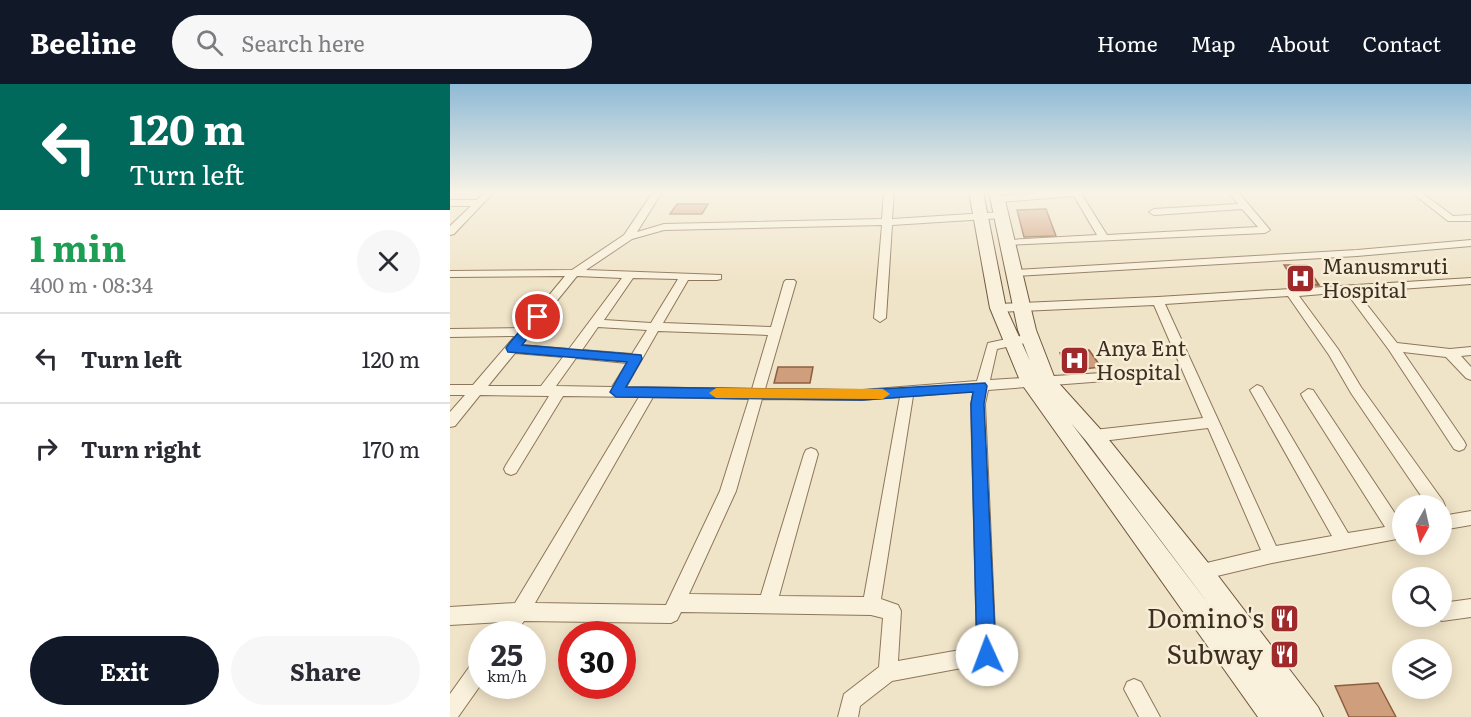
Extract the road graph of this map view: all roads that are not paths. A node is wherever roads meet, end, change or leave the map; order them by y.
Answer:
1 (638, 222) edge
2 (886, 222) junction
3 (893, 222) edge
4 (982, 222) edge
5 (1004, 222) edge
6 (1095, 222) edge
7 (1258, 222) edge
8 (628, 237) junction
9 (1104, 238) junction
10 (1010, 243) junction
11 (1471, 243) edge
12 (574, 273) junction
13 (1015, 273) junction
14 (450, 274) edge
15 (630, 275) junction
16 (685, 276) junction
17 (717, 277) dead end
18 (1471, 281) edge
19 (790, 282) dead end
20 (1350, 290) junction
21 (1291, 293) junction
22 (1158, 301) junction
23 (1022, 307) junction
24 (998, 308) junction
25 (880, 318) dead end
26 (596, 322) junction
27 (655, 327) junction
28 (776, 331) junction
29 (526, 332) junction
30 (450, 333) edge
31 (1021, 339) junction
32 (1393, 347) junction
33 (512, 348) junction
34 (1471, 351) edge
35 (1450, 353) junction
36 (573, 354) junction
37 (636, 359) junction
38 (1145, 373) dead end
39 (1471, 375) edge
40 (1039, 382) junction
41 (980, 386) junction
42 (450, 390) edge
43 (1257, 390) dead end
44 (475, 391) junction
45 (552, 392) junction
46 (616, 392) junction
47 (649, 392) junction
48 (907, 393) junction
49 (1308, 393) dead end
50 (757, 394) junction
51 (450, 422) edge
52 (1212, 422) junction
53 (1094, 436) junction
54 (1459, 445) dead end
55 (811, 454) dead end
56 (511, 469) dead end
57 (1429, 495) edge
58 (1471, 518) edge
59 (1392, 519) edge
60 (1452, 519) edge
61 (1392, 532) edge
62 (1343, 541) junction
63 (1272, 555) junction
64 (1200, 572) junction
65 (675, 603) junction
66 (767, 604) junction
67 (871, 606) junction
68 (1471, 608) edge
69 (1452, 611) edge
70 (520, 612) junction
71 (450, 616) edge
72 (513, 621) edge
73 (888, 672) junction
74 (468, 686) edge
75 (1134, 689) dead end
76 (450, 711) edge
77 (848, 717) edge
78 (1150, 717) edge
79 (1276, 717) edge
80 (1308, 717) edge

1 - 8 street
2 - 3 street
2 - 8 street
2 - 25 street
4 - 24 main road
5 - 10 main road
6 - 9 street
7 - 9 street
8 - 12 street
9 - 10 street
10 - 13 main road
11 - 13 street
12 - 14 street
12 - 15 street
12 - 29 street
13 - 23 main road
15 - 16 street
15 - 26 street
16 - 17 street
16 - 27 street
18 - 20 street
19 - 28 street
20 - 21 street
20 - 32 street
21 - 22 street
21 - 57 street
22 - 23 street
22 - 52 street
23 - 24 street
23 - 31 main road
24 - 31 main road
26 - 27 street
26 - 36 street
27 - 28 street
27 - 37 street
28 - 50 street
29 - 30 street
29 - 33 street
31 - 40 main road
31 - 41 street
32 - 35 street
32 - 54 street
33 - 36 street
33 - 44 street
34 - 35 street
35 - 39 street
36 - 37 street
36 - 45 street
37 - 46 street
38 - 40 street
40 - 41 street
40 - 53 main road
40 - 79 main road
41 - 48 street
41 - 73 street
42 - 44 street
43 - 62 street
44 - 45 street
44 - 51 street
45 - 46 street
45 - 56 street
46 - 47 street
47 - 50 street
47 - 70 street
48 - 50 street
48 - 67 street
49 - 59 street
50 - 65 street
52 - 53 street
52 - 63 street
53 - 64 main road
55 - 66 street
58 - 60 street
61 - 62 street
62 - 63 street
63 - 64 street
64 - 80 main road
65 - 66 street
65 - 70 street
66 - 67 street
67 - 73 street
68 - 69 street
70 - 71 street
70 - 72 street
73 - 77 street
74 - 76 street
75 - 78 street

